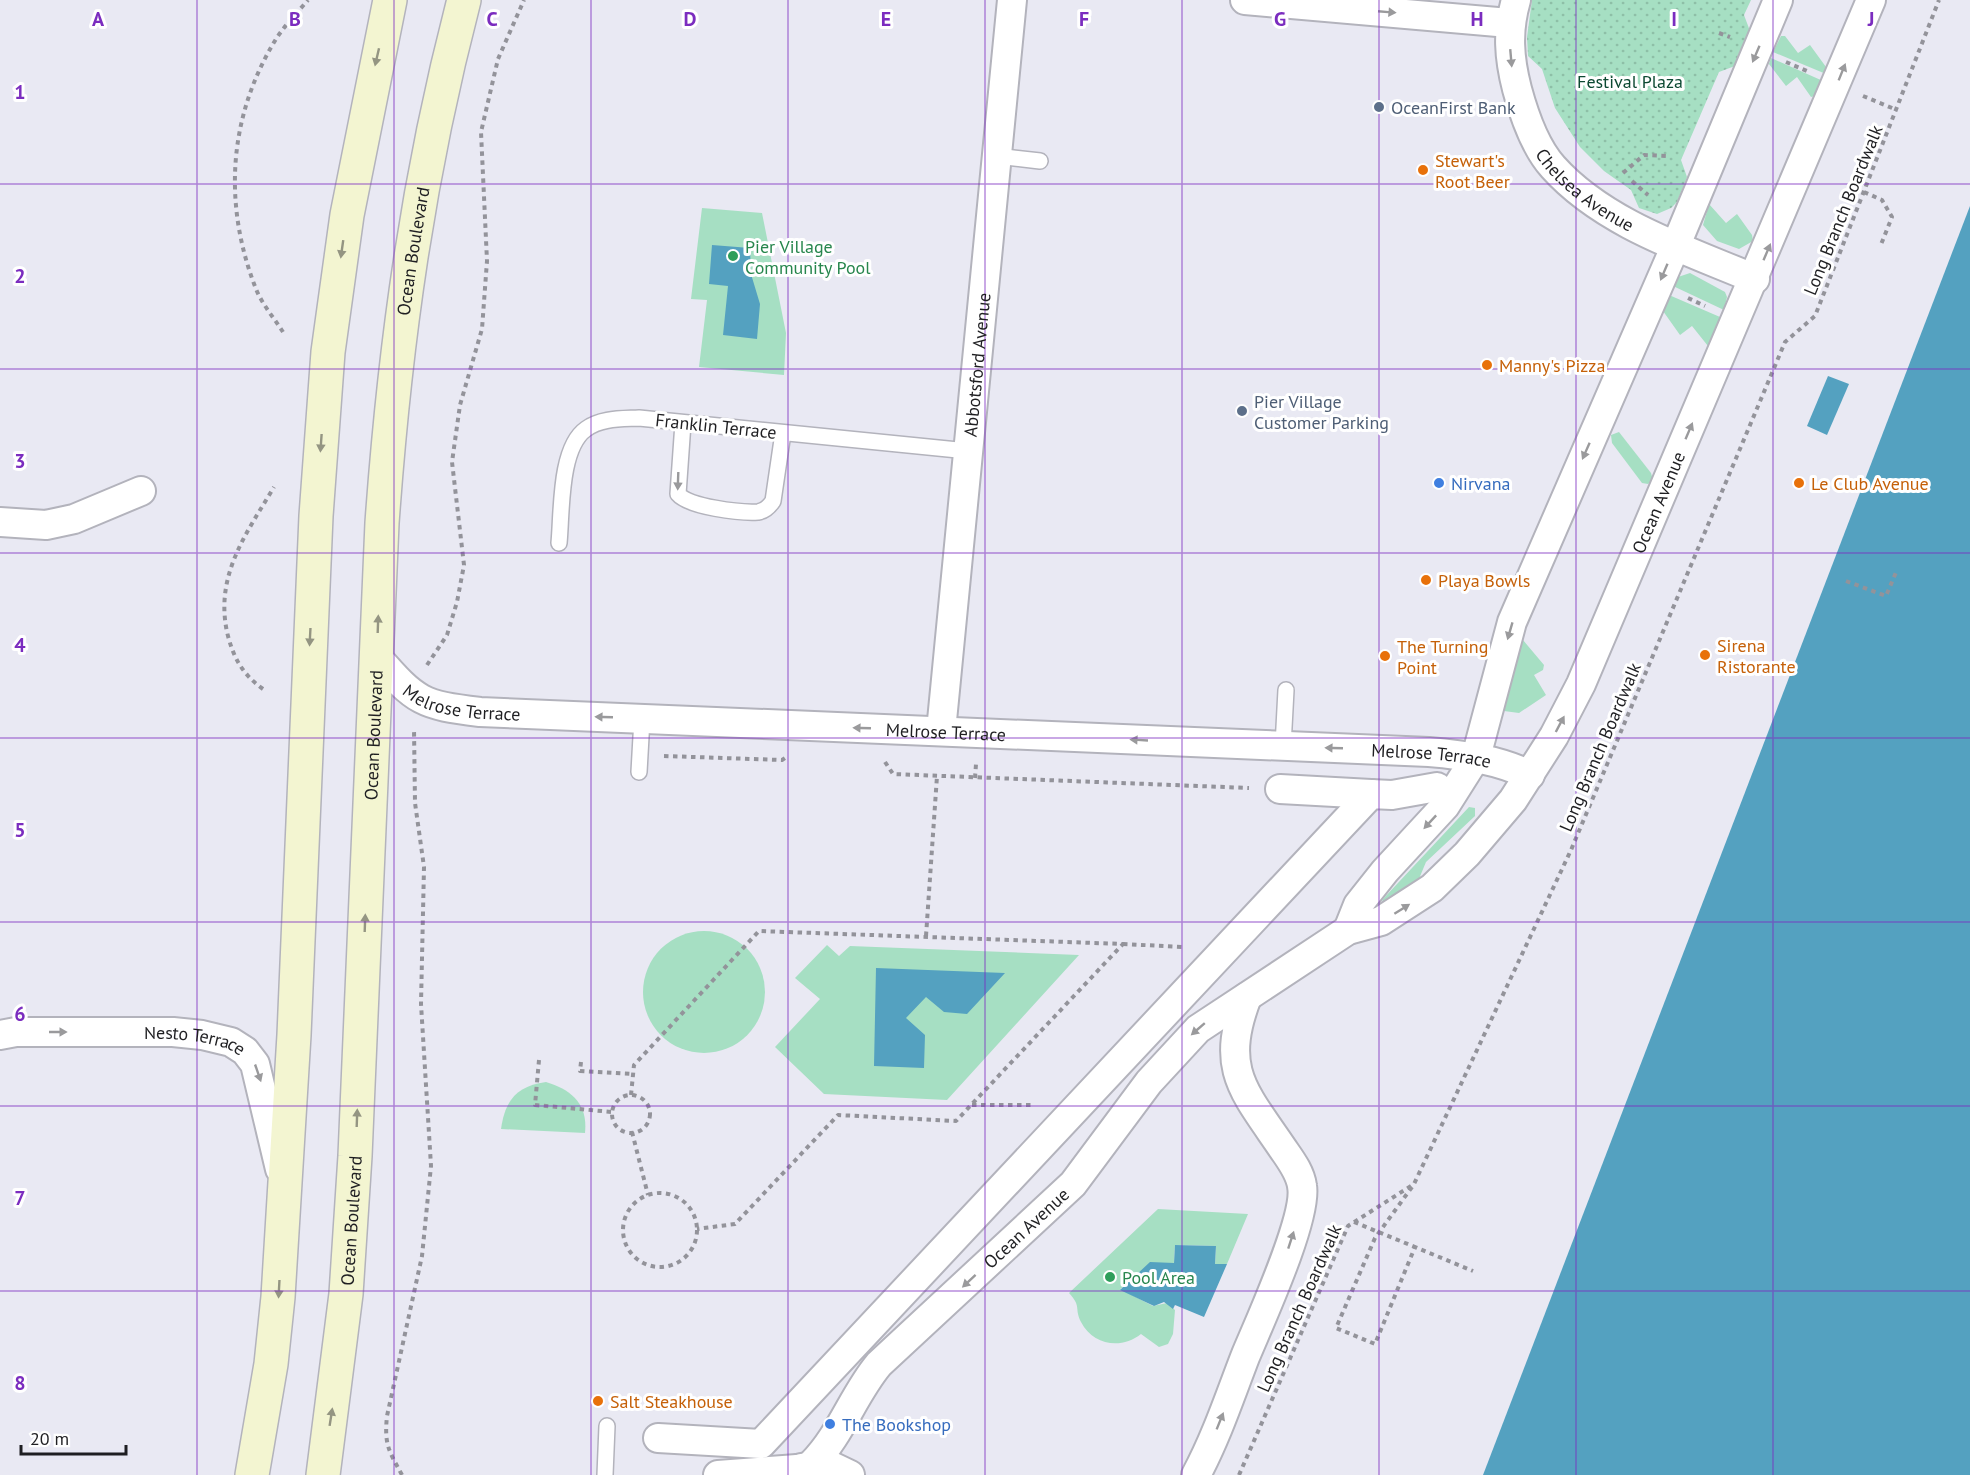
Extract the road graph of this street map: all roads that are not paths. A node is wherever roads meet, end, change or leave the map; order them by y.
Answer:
1 (390, 0) edge
2 (464, 0) edge
3 (1012, 0) edge
4 (1245, 0) edge
5 (1778, 0) edge
6 (1871, 0) edge
7 (1512, 12) edge
8 (997, 156) junction
9 (1040, 161) dead end
10 (1676, 245) junction
11 (1755, 279) junction
12 (682, 423) junction
13 (783, 433) junction
14 (968, 451) junction
15 (141, 491) dead end
16 (0, 522) edge
17 (559, 543) dead end
18 (377, 657) junction
19 (1286, 690) dead end
20 (642, 719) junction
21 (941, 731) junction
22 (1282, 746) junction
23 (1476, 757) junction
24 (639, 772) dead end
25 (1530, 775) junction
26 (1437, 788) dead end
27 (1280, 789) road end
28 (1371, 794) junction
29 (1348, 930) junction
30 (1247, 997) junction
31 (0, 1035) edge
32 (284, 1188) junction
33 (607, 1426) dead end
34 (658, 1438) dead end
35 (799, 1470) edge
36 (252, 1475) edge
37 (323, 1475) edge
38 (605, 1475) edge
39 (718, 1475) edge
40 (850, 1475) edge
41 (1196, 1475) edge

1 -> 32 main road
18 -> 2 main road, Ocean Boulevard
3 - 8 street, Abbotsford Avenue
4 -> 7 street, Chelsea Avenue
5 -> 10 street
11 -> 6 street, Ocean Avenue
7 -> 10 street, Chelsea Avenue
8 - 9 lane
8 - 14 street, Abbotsford Avenue
10 - 11 street, Chelsea Avenue
10 -> 23 street
25 -> 11 street, Ocean Avenue
12 - 13 lane, Franklin Terrace
12 -> 13 lane
12 - 17 lane, Franklin Terrace
13 - 14 lane, Franklin Terrace
14 - 21 street, Abbotsford Avenue
15 - 16 street
20 -> 18 street, Melrose Terrace
37 -> 18 main road, Ocean Boulevard
19 - 22 lane
21 -> 20 street, Melrose Terrace
20 - 24 lane
22 -> 21 street, Melrose Terrace
23 -> 22 street, Melrose Terrace
23 - 25 street, Melrose Terrace
23 -> 29 street
29 -> 25 street, Ocean Avenue
26 - 28 street
27 - 28 street
28 - 34 street
29 - 30 street, Ocean Avenue
30 -> 35 street, Ocean Avenue
41 -> 30 street
31 -> 32 street, Nesto Terrace
32 -> 36 main road
33 - 38 lane
35 - 39 street
35 - 40 street

